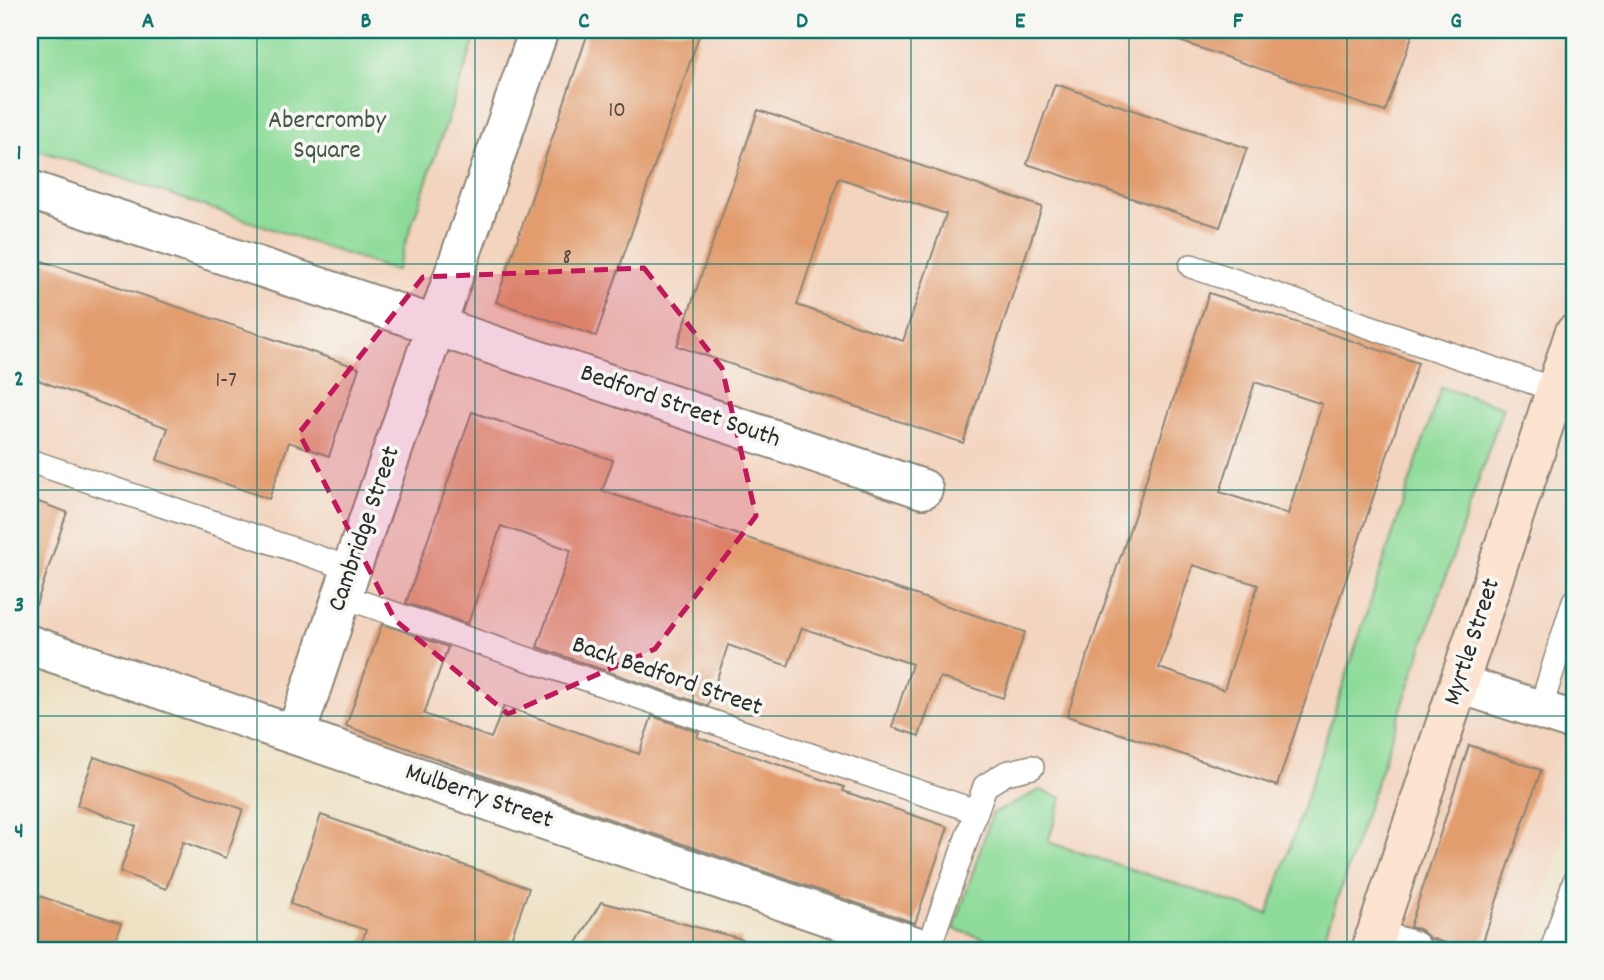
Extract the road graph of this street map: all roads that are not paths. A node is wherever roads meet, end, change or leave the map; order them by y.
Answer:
1 (539, 30) edge
2 (32, 191) edge
3 (1191, 266) dead end
4 (436, 325) junction
5 (1574, 334) edge
6 (1556, 390) junction
7 (30, 461) edge
8 (923, 489) dead end
9 (347, 582) junction
10 (1574, 601) edge
11 (30, 645) edge
12 (1460, 684) junction
13 (1557, 715) edge
14 (296, 734) junction
15 (1032, 767) dead end
16 (975, 811) junction
17 (1574, 883) edge
18 (1372, 944) edge
19 (927, 950) edge
20 (1412, 950) edge
21 (1552, 950) edge

1 - 4 street
2 - 4 street
3 - 6 lane
4 - 8 street, Bedford Street South
4 - 9 street, Cambridge Street
5 - 6 street, Myrtle Street
6 - 12 street, Myrtle Street
7 - 9 lane, Back Bedford Street
9 - 14 street, Cambridge Street
9 - 16 lane, Back Bedford Street
10 - 13 lane
11 - 14 street, Mulberry Street
12 - 13 street
12 - 18 street, Myrtle Street
14 - 19 street, Mulberry Street
15 - 16 lane
16 - 19 lane
17 - 21 lane
18 - 20 street

